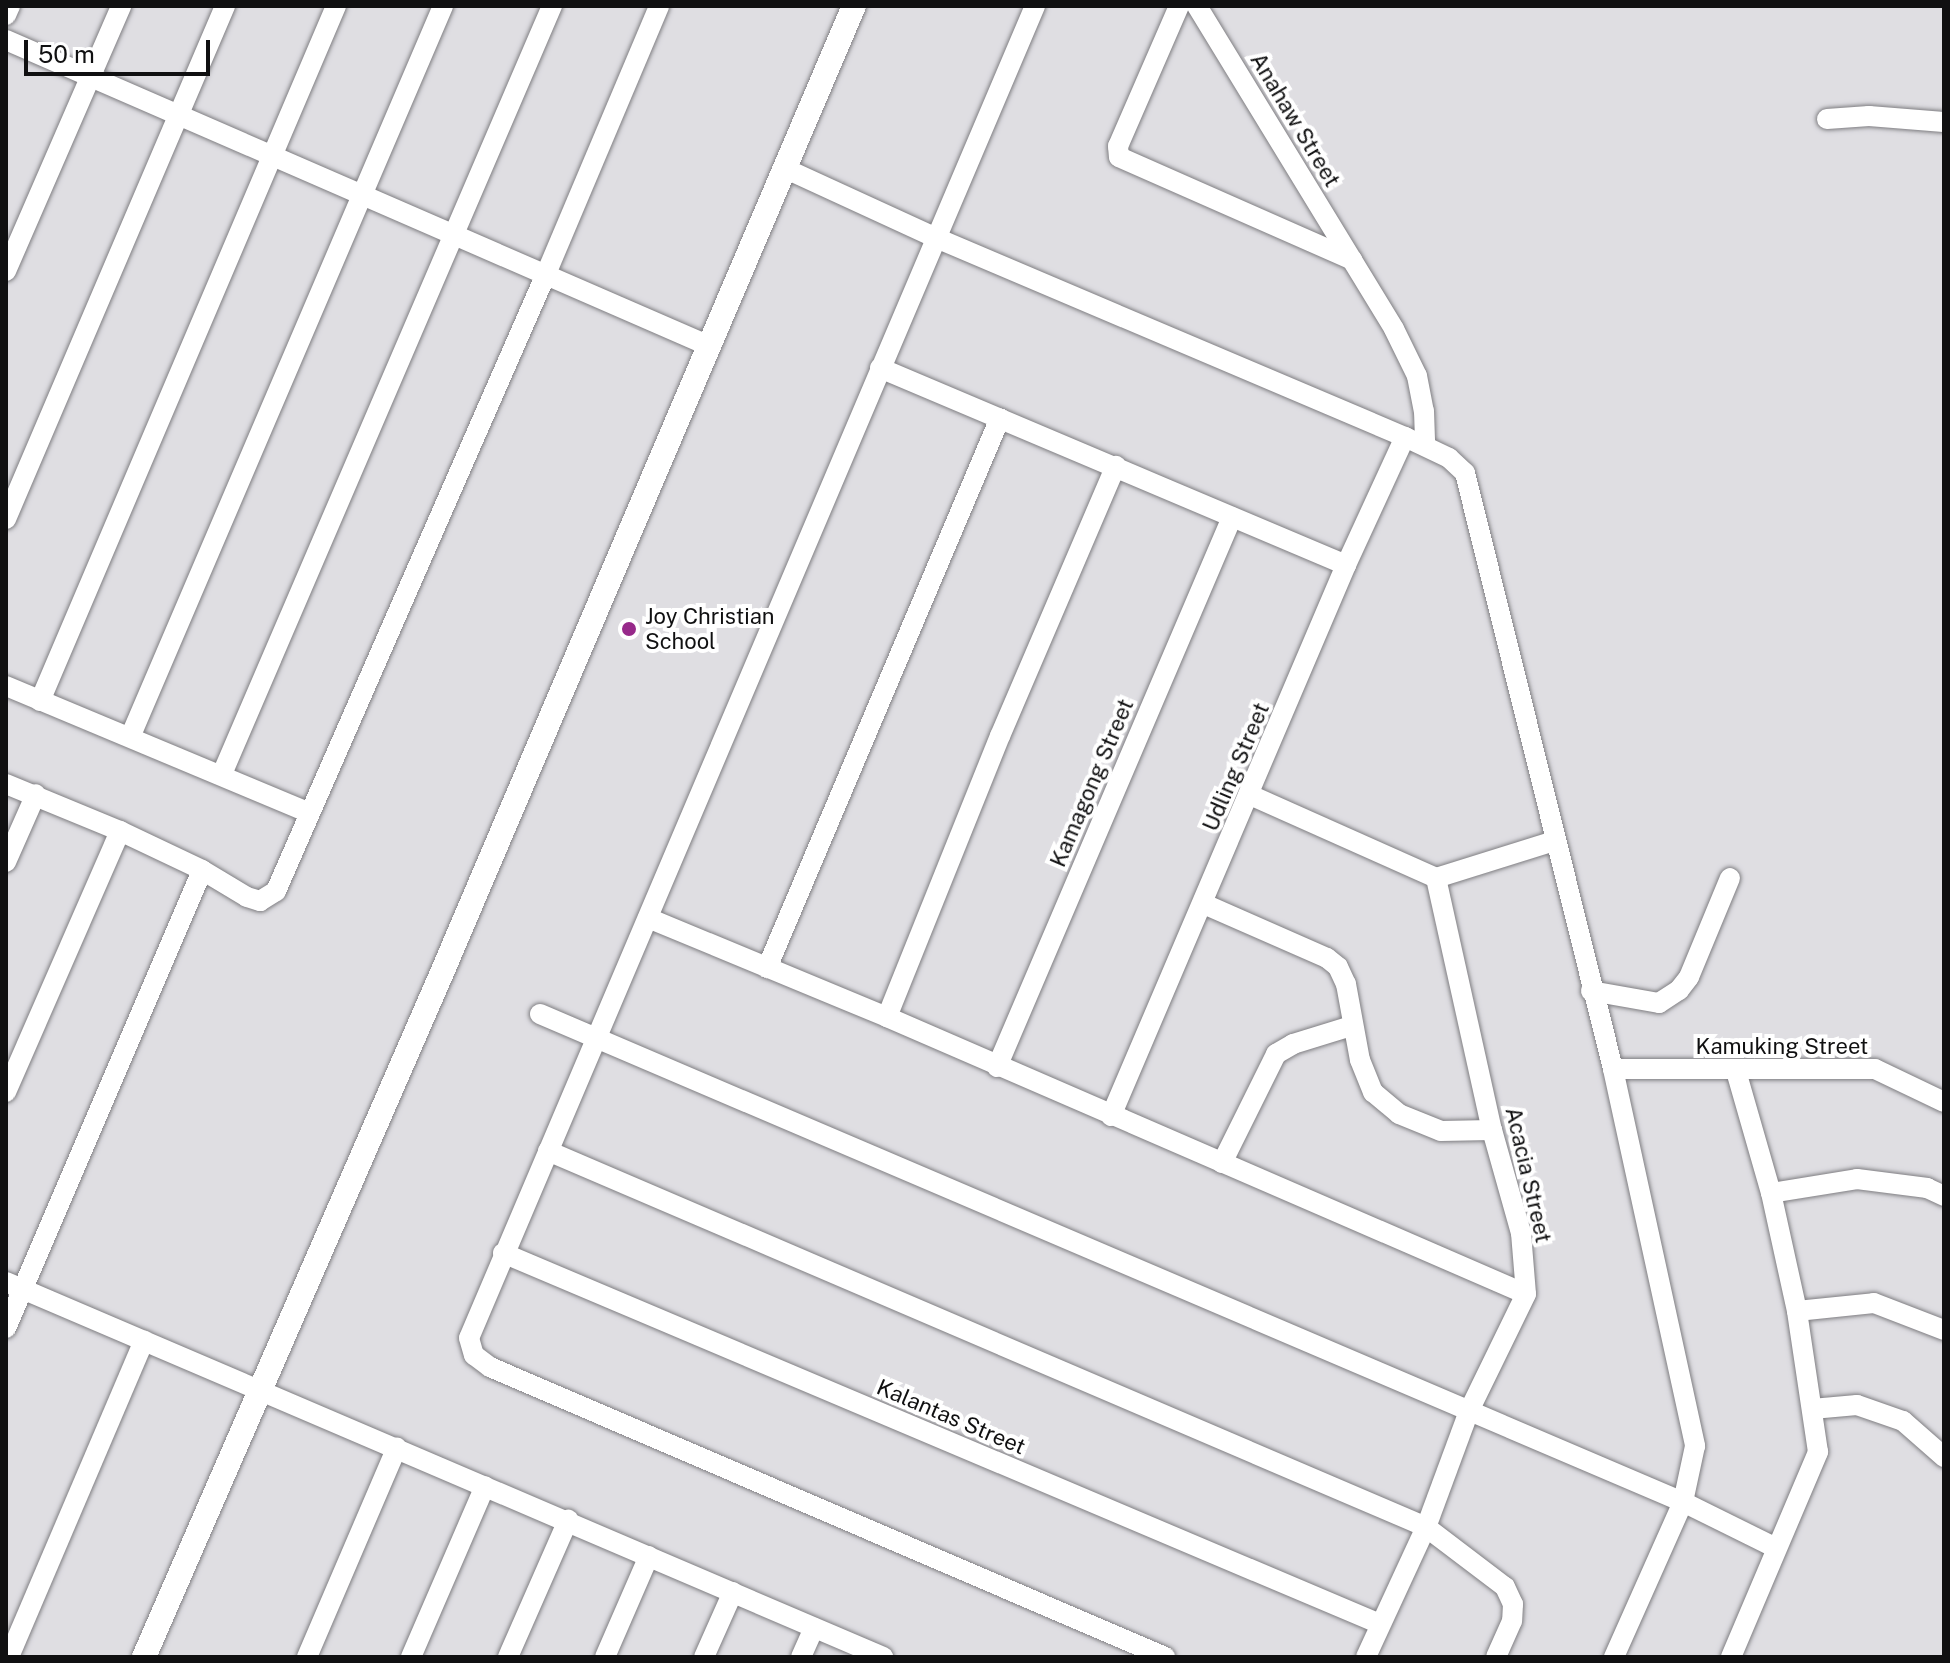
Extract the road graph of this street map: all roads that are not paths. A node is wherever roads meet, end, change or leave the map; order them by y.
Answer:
1 (10, 6) edge
2 (121, 6) edge
3 (225, 6) edge
4 (336, 6) edge
5 (443, 6) edge
6 (552, 6) edge
7 (659, 6) edge
8 (854, 6) edge
9 (1035, 6) edge
10 (1179, 6) edge
11 (1197, 6) edge
12 (6, 15) edge
13 (6, 40) edge
14 (91, 77) junction
15 (177, 114) junction
16 (1827, 119) dead end
17 (1944, 122) edge
18 (271, 154) junction
19 (784, 168) junction
20 (363, 193) junction
21 (456, 233) junction
22 (934, 237) junction
23 (1352, 260) junction
24 (6, 271) edge
25 (546, 274) junction
26 (707, 345) junction
27 (880, 368) junction
28 (1000, 418) junction
29 (1405, 437) junction
30 (1425, 446) junction
31 (1116, 466) junction
32 (1232, 517) junction
33 (6, 519) edge
34 (1346, 565) junction
35 (6, 686) edge
36 (40, 701) junction
37 (131, 735) junction
38 (222, 774) junction
39 (6, 784) edge
40 (36, 794) junction
41 (1250, 795) junction
42 (309, 813) junction
43 (120, 831) junction
44 (1554, 841) junction
45 (6, 862) edge
46 (202, 870) junction
47 (1436, 878) junction
48 (1730, 878) dead end
49 (1204, 904) junction
50 (648, 918) junction
51 (767, 968) junction
52 (1591, 991) junction
53 (540, 1014) dead end
54 (887, 1017) junction
55 (1351, 1026) junction
56 (598, 1036) junction
57 (997, 1067) junction
58 (1613, 1069) junction
59 (1736, 1071) junction
60 (6, 1092) edge
61 (1944, 1102) edge
62 (1111, 1116) junction
63 (1492, 1130) junction
64 (548, 1151) junction
65 (1222, 1163) junction
66 (1771, 1193) junction
67 (1944, 1196) edge
68 (503, 1253) junction
69 (14, 1285) edge
70 (1526, 1294) junction
71 (1797, 1311) junction
72 (6, 1328) edge
73 (1944, 1330) edge
74 (144, 1341) junction
75 (258, 1388) junction
76 (1812, 1409) junction
77 (1469, 1411) junction
78 (397, 1447) junction
79 (1944, 1457) edge
80 (485, 1486) junction
81 (1683, 1502) junction
82 (568, 1520) junction
83 (1426, 1527) junction
84 (1776, 1548) junction
85 (649, 1556) junction
86 (733, 1592) junction
87 (1380, 1624) junction
88 (814, 1628) junction
89 (9, 1657) edge
90 (144, 1657) edge
91 (307, 1657) edge
92 (411, 1657) edge
93 (508, 1657) edge
94 (605, 1657) edge
95 (704, 1657) edge
96 (801, 1657) edge
97 (883, 1657) edge
98 (1165, 1657) edge
99 (1366, 1657) edge
100 (1496, 1657) edge
101 (1614, 1657) edge
102 (1731, 1657) edge

1 - 12 street
2 - 14 street
3 - 15 street
4 - 18 street
5 - 20 street
6 - 21 street
7 - 25 street
8 - 19 street
9 - 22 street
10 - 23 street
11 - 23 street, Anahaw Street
13 - 14 street
14 - 15 street
14 - 24 street
15 - 18 street
15 - 33 street
16 - 17 street
18 - 20 street
18 - 36 street
19 - 22 street
19 - 26 street
20 - 21 street
20 - 37 street
21 - 25 street
21 - 38 street
22 - 27 street
22 - 29 street
23 - 30 street, Anahaw Street
25 - 26 street
25 - 42 street
26 - 75 street
27 - 28 street
27 - 50 street
28 - 31 street
28 - 51 street
29 - 30 street
29 - 34 street, Udling Street
30 - 44 street
31 - 32 street
31 - 54 street
32 - 34 street
32 - 57 street, Kamagong Street
34 - 41 street, Udling Street
35 - 36 street
36 - 37 street
37 - 38 street
38 - 42 street
39 - 40 street
40 - 43 street
40 - 45 street
41 - 47 street
41 - 49 street, Udling Street
42 - 46 street
43 - 46 street
43 - 60 street
44 - 47 street
44 - 52 street
46 - 69 street
47 - 63 street, Acacia Street
48 - 52 street
49 - 55 street
49 - 62 street, Udling Street
50 - 51 street
50 - 56 street
51 - 54 street
52 - 58 street
53 - 56 street
54 - 57 street
55 - 63 street
55 - 65 street
56 - 64 street
56 - 77 street
57 - 62 street
58 - 59 street, Kamuking Street
58 - 81 street
59 - 61 street, Kamuking Street
59 - 66 street
62 - 65 street
63 - 70 street, Acacia Street
64 - 68 street
64 - 83 street
65 - 70 street
66 - 67 street
66 - 71 street
68 - 87 street, Kalantas Street
68 - 98 street
69 - 72 street
69 - 74 street
70 - 77 street
71 - 73 street
71 - 76 street
74 - 75 street
74 - 89 street
75 - 78 street
75 - 90 street
76 - 79 street
76 - 84 street
77 - 81 street
77 - 83 street
78 - 80 street
78 - 91 street
80 - 82 street
80 - 92 street
81 - 84 street
81 - 101 street
82 - 85 street
82 - 93 street
83 - 87 street
83 - 100 street
84 - 102 street
85 - 86 street
85 - 94 street
86 - 88 street
86 - 95 street
87 - 99 street
88 - 96 street
88 - 97 street

